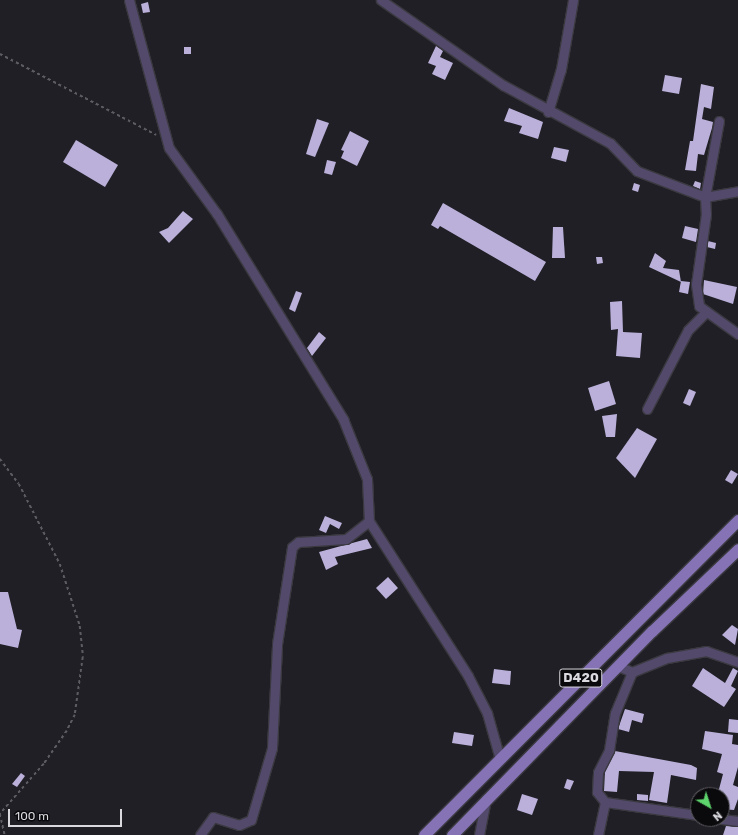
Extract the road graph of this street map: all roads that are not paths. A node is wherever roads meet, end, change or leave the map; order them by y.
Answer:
1 (129, 0) edge
2 (381, 0) edge
3 (573, 0) edge
4 (548, 112) junction
5 (719, 121) dead end
6 (738, 191) edge
7 (705, 197) junction
8 (705, 313) junction
9 (738, 334) edge
10 (646, 409) dead end
11 (738, 520) edge
12 (369, 521) junction
13 (738, 549) edge
14 (738, 662) edge
15 (618, 666) junction
16 (632, 672) junction
17 (500, 759) junction
18 (486, 799) junction
19 (605, 802) junction
20 (690, 814) edge
21 (200, 835) edge
22 (424, 835) edge
23 (452, 835) edge
24 (480, 835) edge
25 (598, 835) edge

1 - 12 street
2 - 4 street
3 - 4 street
4 - 7 street
5 - 7 street
6 - 7 street
7 - 8 street
8 - 9 street
8 - 10 street
11 - 17 main road, D420
12 - 17 street
12 - 21 street
13 - 15 main road, D420
14 - 16 street
15 - 16 street
15 - 18 main road, D420
16 - 19 street
17 - 22 main road, D420
18 - 23 main road, D420
18 - 24 street
19 - 20 street
19 - 25 street

